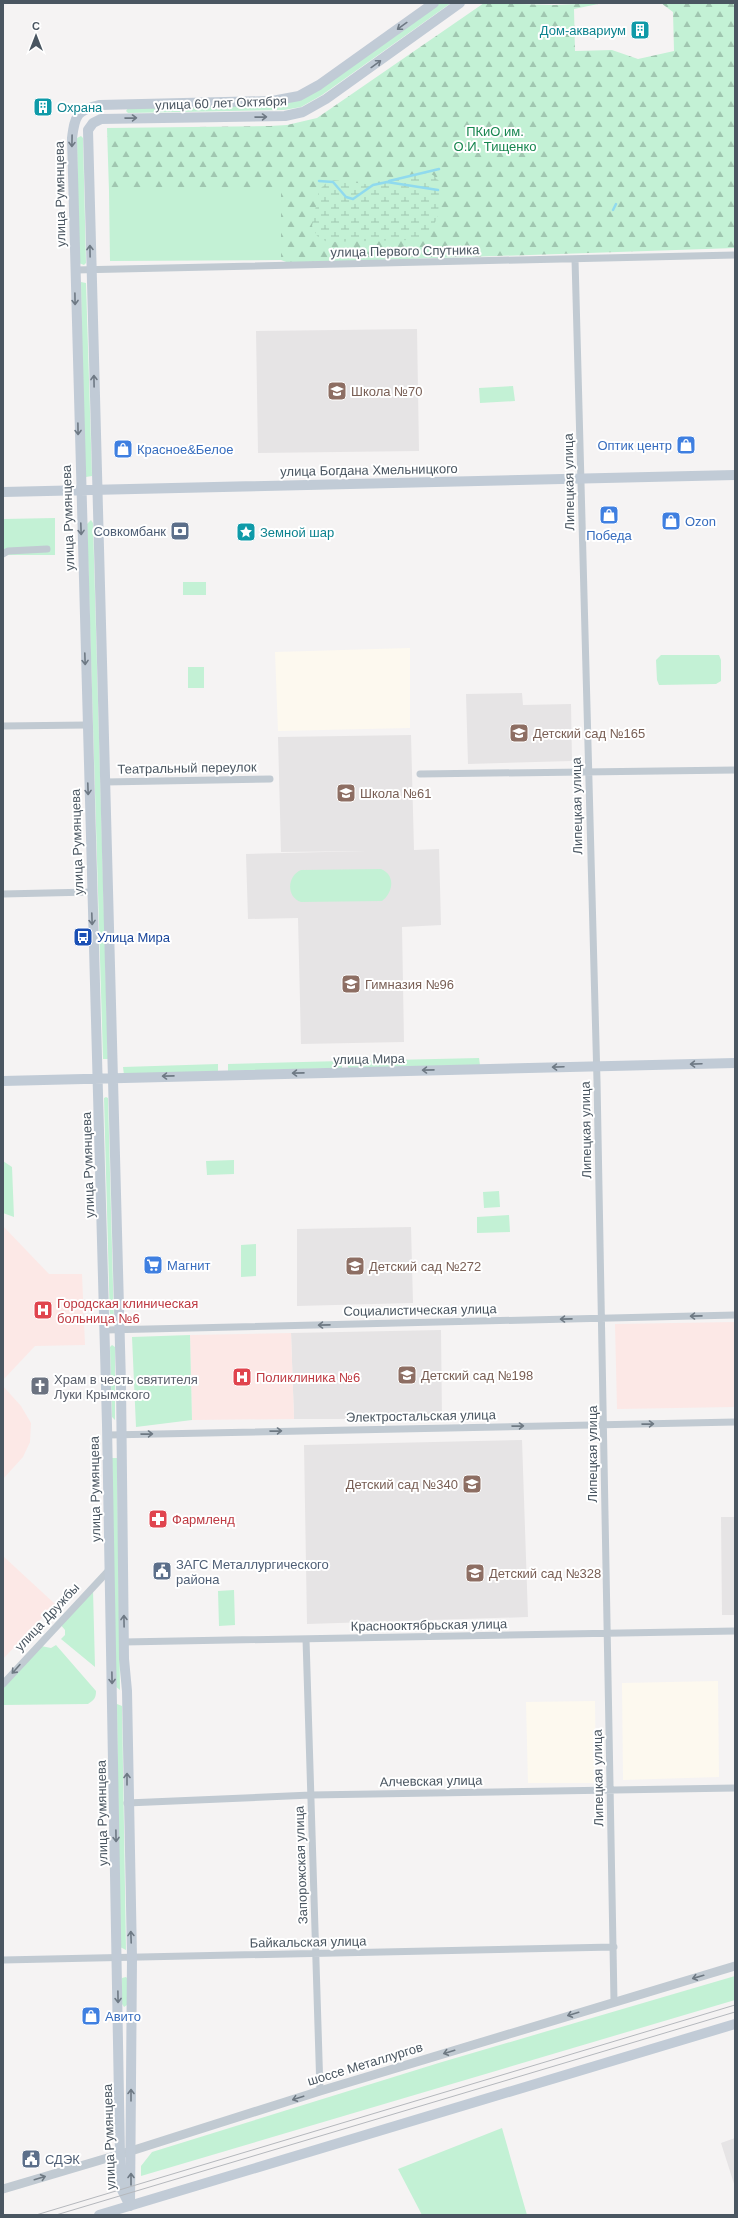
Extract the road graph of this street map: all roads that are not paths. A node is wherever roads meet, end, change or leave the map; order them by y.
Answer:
1 (434, 3) edge
2 (460, 3) edge
3 (87, 108) junction
4 (91, 126) junction
5 (735, 255) edge
6 (575, 259) junction
7 (75, 270) junction
8 (91, 270) junction
9 (735, 475) edge
10 (581, 478) junction
11 (80, 490) junction
12 (96, 490) junction
13 (3, 492) edge
14 (47, 549) dead end
15 (3, 554) edge
16 (86, 725) junction
17 (3, 726) edge
18 (735, 770) edge
19 (588, 773) junction
20 (420, 774) dead end
21 (270, 779) dead end
22 (104, 782) junction
23 (91, 892) junction
24 (3, 894) edge
25 (735, 1063) edge
26 (597, 1066) junction
27 (98, 1078) junction
28 (113, 1078) junction
29 (3, 1081) edge
30 (735, 1315) edge
31 (602, 1318) junction
32 (105, 1330) junction
33 (119, 1330) junction
34 (735, 1422) edge
35 (605, 1425) junction
36 (122, 1434) junction
37 (108, 1435) junction
38 (110, 1569) junction
39 (735, 1631) edge
40 (607, 1634) junction
41 (306, 1639) junction
42 (124, 1642) junction
43 (3, 1684) edge
44 (113, 1696) junction
45 (126, 1697) junction
46 (735, 1788) edge
47 (610, 1790) junction
48 (311, 1795) junction
49 (127, 1803) junction
50 (614, 1947) junction
51 (316, 1953) junction
52 (118, 1958) junction
53 (132, 1958) junction
54 (3, 1960) edge
55 (735, 1966) edge
56 (614, 2001) junction
57 (735, 2024) edge
58 (320, 2091) junction
59 (131, 2151) junction
60 (120, 2154) junction
61 (3, 2189) edge
62 (130, 2206) junction
63 (99, 2215) edge

1 -> 3 main road, улица 60 лет Октября
4 -> 2 main road, улица 60 лет Октября
3 - 4 main road, улица Румянцева
3 -> 7 main road, улица Румянцева
8 -> 4 main road, улица Румянцева
5 - 6 street, улица Первого Спутника
6 - 8 street, улица Первого Спутника
6 - 10 street, Липецкая улица
7 - 8 street, улица Первого Спутника
7 -> 11 main road, улица Румянцева
12 -> 8 main road, улица Румянцева
9 - 10 main road, улица Богдана Хмельницкого
10 - 12 main road, улица Богдана Хмельницкого
10 - 19 street, Липецкая улица
11 - 12 main road, улица Богдана Хмельницкого
11 - 13 main road, улица Богдана Хмельницкого
11 -> 16 main road, улица Румянцева
12 - 22 main road, улица Румянцева
14 - 15 street
16 - 17 street
16 -> 23 main road, улица Румянцева
18 - 19 street
19 - 20 street
19 - 26 street, Липецкая улица
21 - 22 street, Театральный переулок
22 - 28 main road, улица Румянцева
23 - 24 street
23 -> 27 main road, улица Румянцева
25 -> 26 main road, улица Мира
26 -> 28 main road, улица Мира
26 - 31 street, Липецкая улица
27 - 28 main road, улица Мира
27 - 29 main road, улица Мира
27 - 32 main road, улица Румянцева
28 - 33 main road, улица Румянцева
30 -> 31 street, Социалистическая улица
31 -> 33 street, Социалистическая улица
31 - 35 street, Липецкая улица
32 - 33 street, Социалистическая улица
32 - 37 main road, улица Румянцева
33 - 36 main road, улица Румянцева
35 -> 34 street, Электростальская улица
36 -> 35 street, Электростальская улица
35 - 40 street, Липецкая улица
36 - 37 street, Электростальская улица
42 -> 36 main road, улица Румянцева
37 - 38 main road, улица Румянцева
38 -> 43 street, улица Дружбы
38 -> 44 main road, улица Румянцева
39 - 40 street, Краснооктябрьская улица
40 - 41 street, Краснооктябрьская улица
40 - 47 street, Липецкая улица
41 - 42 street, Краснооктябрьская улица
41 - 48 street, Запорожская улица
42 - 45 main road, улица Румянцева
44 - 45 main road
44 -> 52 main road, улица Румянцева
49 -> 45 main road, улица Румянцева
46 - 47 street, Алчевская улица
47 - 48 street, Алчевская улица
47 - 50 street, Липецкая улица
48 - 49 street, Алчевская улица
48 - 51 street, Запорожская улица
53 -> 49 main road, улица Румянцева
50 - 51 street, Байкальская улица
50 - 56 street, Липецкая улица
51 - 53 street, Байкальская улица
51 - 58 street, Запорожская улица
52 - 53 street, Байкальская улица
52 - 54 street, Байкальская улица
52 -> 60 main road, улица Румянцева
59 -> 53 main road, улица Румянцева
55 -> 56 street, шоссе Металлургов
56 -> 58 street, шоссе Металлургов
57 - 62 main road
58 -> 59 street, шоссе Металлургов
59 - 60 street, шоссе Металлургов
62 -> 59 main road, улица Румянцева
61 -> 60 street, шоссе Металлургов
60 - 62 main road, улица Румянцева
62 - 63 main road

